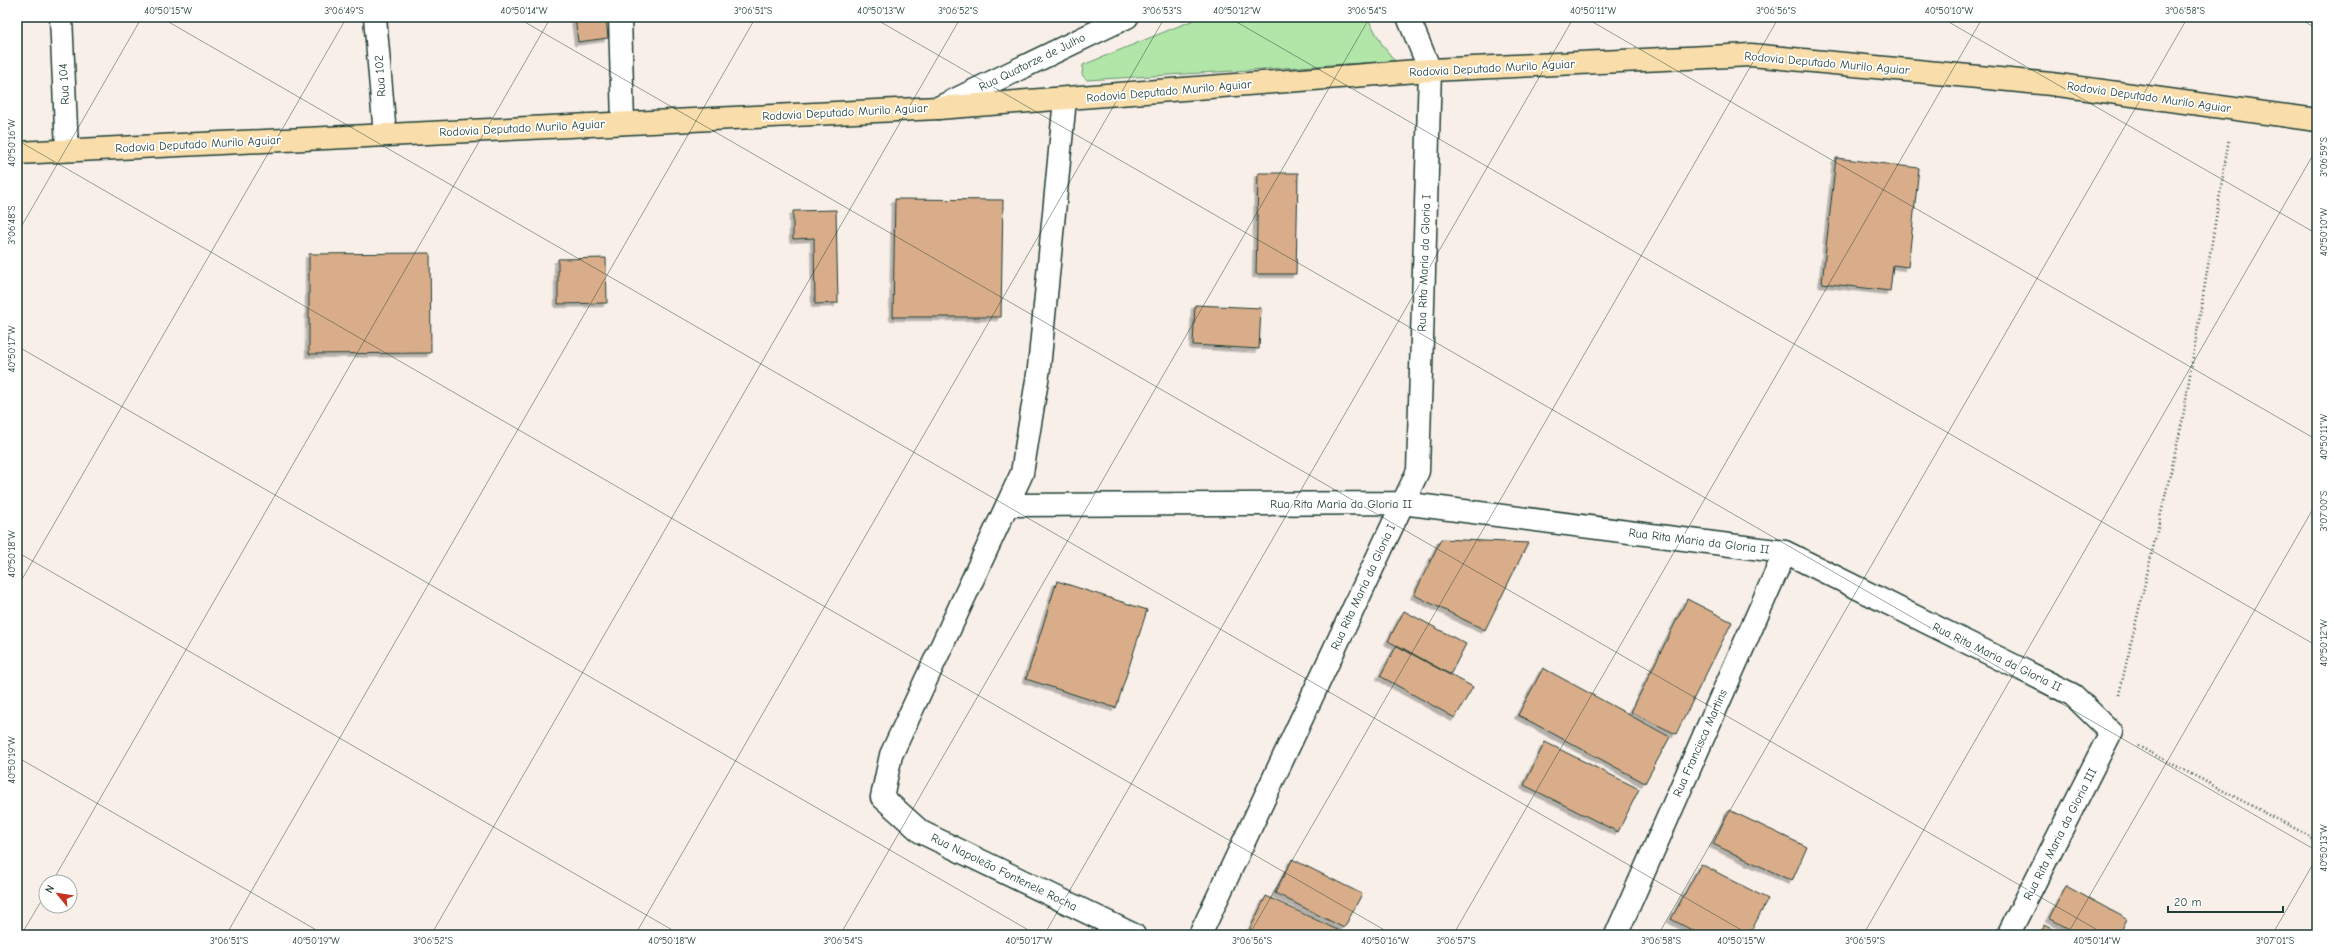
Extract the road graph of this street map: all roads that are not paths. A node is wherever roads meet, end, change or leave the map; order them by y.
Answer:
1 (61, 17) edge
2 (375, 17) edge
3 (620, 17) edge
4 (1126, 17) edge
5 (1408, 17) edge
6 (1430, 70) junction
7 (1065, 99) junction
8 (938, 108) junction
9 (2317, 120) edge
10 (623, 123) junction
11 (385, 135) junction
12 (67, 150) junction
13 (17, 153) edge
14 (1402, 503) junction
15 (1007, 505) junction
16 (1785, 552) junction
17 (2111, 732) joint
18 (1134, 935) edge
19 (1200, 935) edge
20 (1616, 935) edge
21 (2008, 935) edge

1 - 12 street, Rua 104
2 - 11 street, Rua 102
3 - 10 street
4 - 8 street, Rua Quatorze de Julho
5 - 6 street
6 - 7 highway, Rodovia Deputado Murilo Aguiar
6 - 9 highway, Rodovia Deputado Murilo Aguiar
6 - 14 street, Rua Rita Maria da Gloria I
7 - 8 highway, Rodovia Deputado Murilo Aguiar
7 - 15 street
8 - 10 highway, Rodovia Deputado Murilo Aguiar
10 - 11 highway, Rodovia Deputado Murilo Aguiar
11 - 12 highway, Rodovia Deputado Murilo Aguiar
12 - 13 highway, Rodovia Deputado Murilo Aguiar
14 - 15 street, Rua Rita Maria da Gloria II
14 - 16 street, Rua Rita Maria da Gloria II
14 - 19 street, Rua Rita Maria da Gloria I
15 - 18 street, Rua Napoleão Fontenele Rocha
16 - 17 street, Rua Rita Maria da Gloria II
16 - 20 street, Rua Francisca Martins
17 - 21 street, Rua Rita Maria da Gloria III

